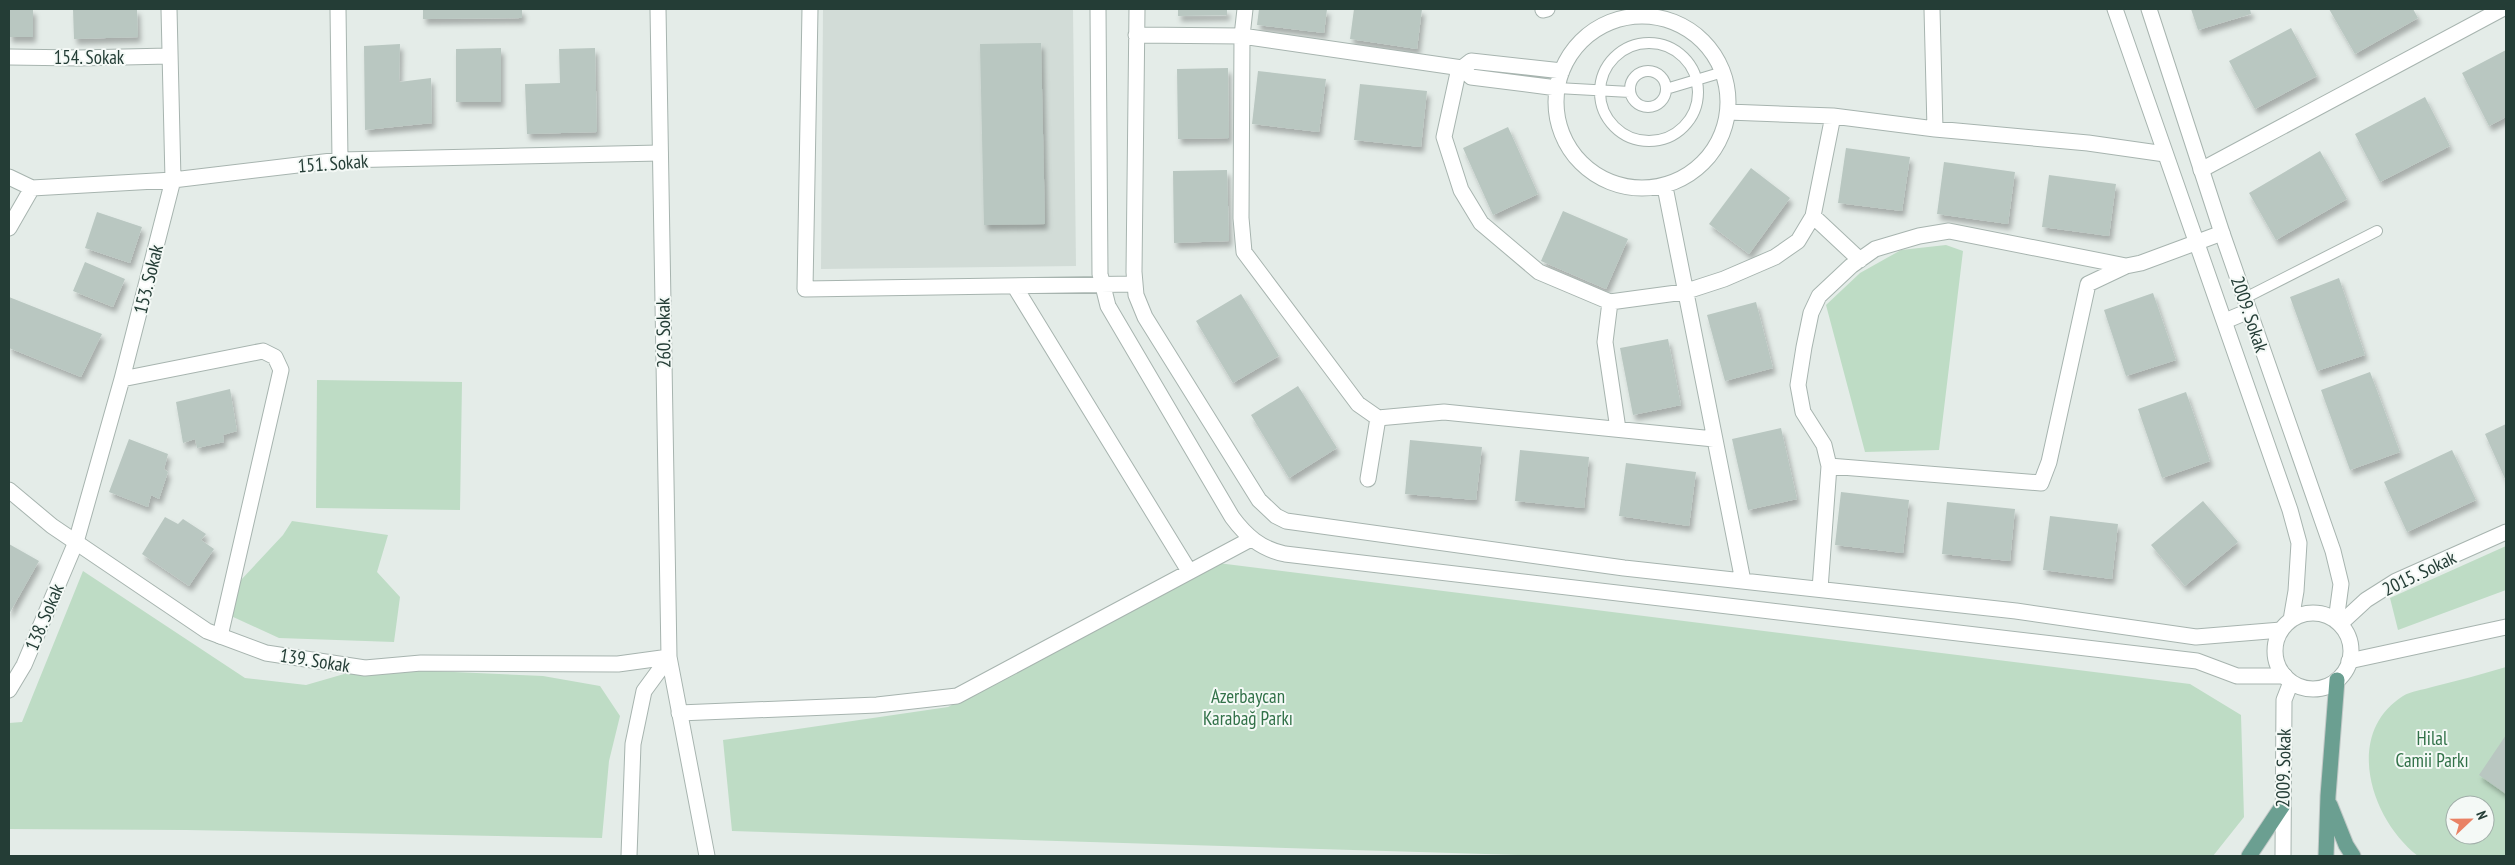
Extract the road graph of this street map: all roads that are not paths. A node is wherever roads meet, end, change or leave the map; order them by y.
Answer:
1 (168, 9) edge
2 (338, 9) edge
3 (658, 9) edge
4 (810, 9) edge
5 (1098, 9) edge
6 (1136, 9) edge
7 (1244, 9) edge
8 (1932, 9) edge
9 (2115, 9) edge
10 (2149, 9) edge
11 (2502, 9) edge
12 (1136, 35) junction
13 (1242, 36) junction
14 (169, 56) junction
15 (9, 57) edge
16 (1460, 68) junction
17 (1562, 70) junction
18 (1723, 72) junction
19 (1696, 80) junction
20 (1557, 88) junction
21 (1666, 89) junction
22 (1600, 91) junction
23 (1630, 92) junction
24 (1728, 112) junction
25 (1833, 116) junction
26 (1935, 129) junction
27 (660, 153) junction
28 (2165, 154) junction
29 (340, 160) junction
30 (2201, 170) junction
31 (9, 177) edge
32 (173, 180) junction
33 (1665, 187) junction
34 (32, 188) junction
35 (1813, 216) junction
36 (9, 228) edge
37 (2377, 231) dead end
38 (2222, 233) junction
39 (2196, 244) junction
40 (1860, 260) junction
41 (2126, 266) junction
42 (1134, 284) junction
43 (1102, 286) junction
44 (1015, 287) junction
45 (1684, 292) junction
46 (1610, 302) junction
47 (2247, 304) junction
48 (2225, 321) junction
49 (122, 379) junction
50 (1378, 418) junction
51 (1618, 429) junction
52 (1714, 438) junction
53 (1829, 466) junction
54 (1368, 479) dead end
55 (9, 490) edge
56 (2506, 532) edge
57 (1251, 539) junction
58 (76, 542) junction
59 (1189, 571) junction
60 (1743, 581) junction
61 (1820, 589) junction
62 (2338, 623) junction
63 (2286, 625) junction
64 (2506, 627) edge
65 (220, 636) junction
66 (669, 657) junction
67 (2349, 661) junction
68 (2288, 679) junction
69 (2337, 680) junction
70 (9, 690) edge
71 (680, 713) junction
72 (2328, 798) junction
73 (2283, 805) junction
74 (629, 856) edge
75 (706, 856) edge
76 (2248, 856) edge
77 (2283, 856) edge
78 (2326, 856) edge
79 (2353, 856) edge

1 - 14 street, 153. Sokak
2 - 29 street
3 - 27 street, 260. Sokak
4 - 44 street
5 - 43 street
6 - 12 street
7 - 13 street
8 - 26 street
9 - 28 street, 2009. Sokak
10 - 30 street, 2009. Sokak
11 - 30 street
12 - 13 street
12 - 42 street
13 - 16 street
13 - 50 street
14 - 15 street, 154. Sokak
14 - 32 street, 153. Sokak
16 - 17 street
16 - 20 street
16 - 46 street
17 - 18 street
17 - 20 street
18 - 19 lane
18 - 24 street
19 - 21 lane
19 - 22 lane
19 - 22 lane
20 - 22 lane
20 - 33 street
21 - 23 lane
21 - 23 lane
22 - 23 lane
24 - 25 street
24 - 33 street
25 - 26 street
25 - 35 street
26 - 28 street
27 - 29 street, 151. Sokak
27 - 66 street, 260. Sokak
28 - 39 street, 2009. Sokak
29 - 32 street, 151. Sokak
30 - 38 street, 2009. Sokak
31 - 34 street, 151. Sokak
32 - 34 street, 151. Sokak
32 - 49 street, 153. Sokak
33 - 45 street
34 - 36 street
35 - 40 street
35 - 45 street
37 - 47 lane
38 - 39 street
38 - 47 street, 2009. Sokak
39 - 41 street
39 - 48 street, 2009. Sokak
40 - 41 street
40 - 53 street
41 - 53 street
42 - 43 street
42 - 60 street
43 - 44 street
43 - 57 street
44 - 59 street
45 - 46 street
45 - 52 street
46 - 51 street
47 - 48 street
47 - 62 street, 2009. Sokak
48 - 63 street, 2009. Sokak
49 - 58 street, 153. Sokak
49 - 65 street
50 - 51 street
50 - 54 street
51 - 52 street
52 - 60 street
53 - 61 street
55 - 58 street, 139. Sokak
56 - 62 street, 2015. Sokak
57 - 59 street
57 - 68 street
58 - 65 street, 139. Sokak
58 - 70 street, 138. Sokak
59 - 71 street
60 - 61 street
61 - 63 street
62 - 63 street
62 - 67 street
63 - 68 street
64 - 67 street
65 - 66 street, 139. Sokak
66 - 71 street, 260. Sokak
66 - 74 street
67 - 69 street
68 - 69 street
68 - 73 street, 2009. Sokak
69 - 72 main road
71 - 75 street, 260. Sokak
72 - 78 main road
72 - 79 main road
73 - 76 main road
73 - 77 street, 2009. Sokak

